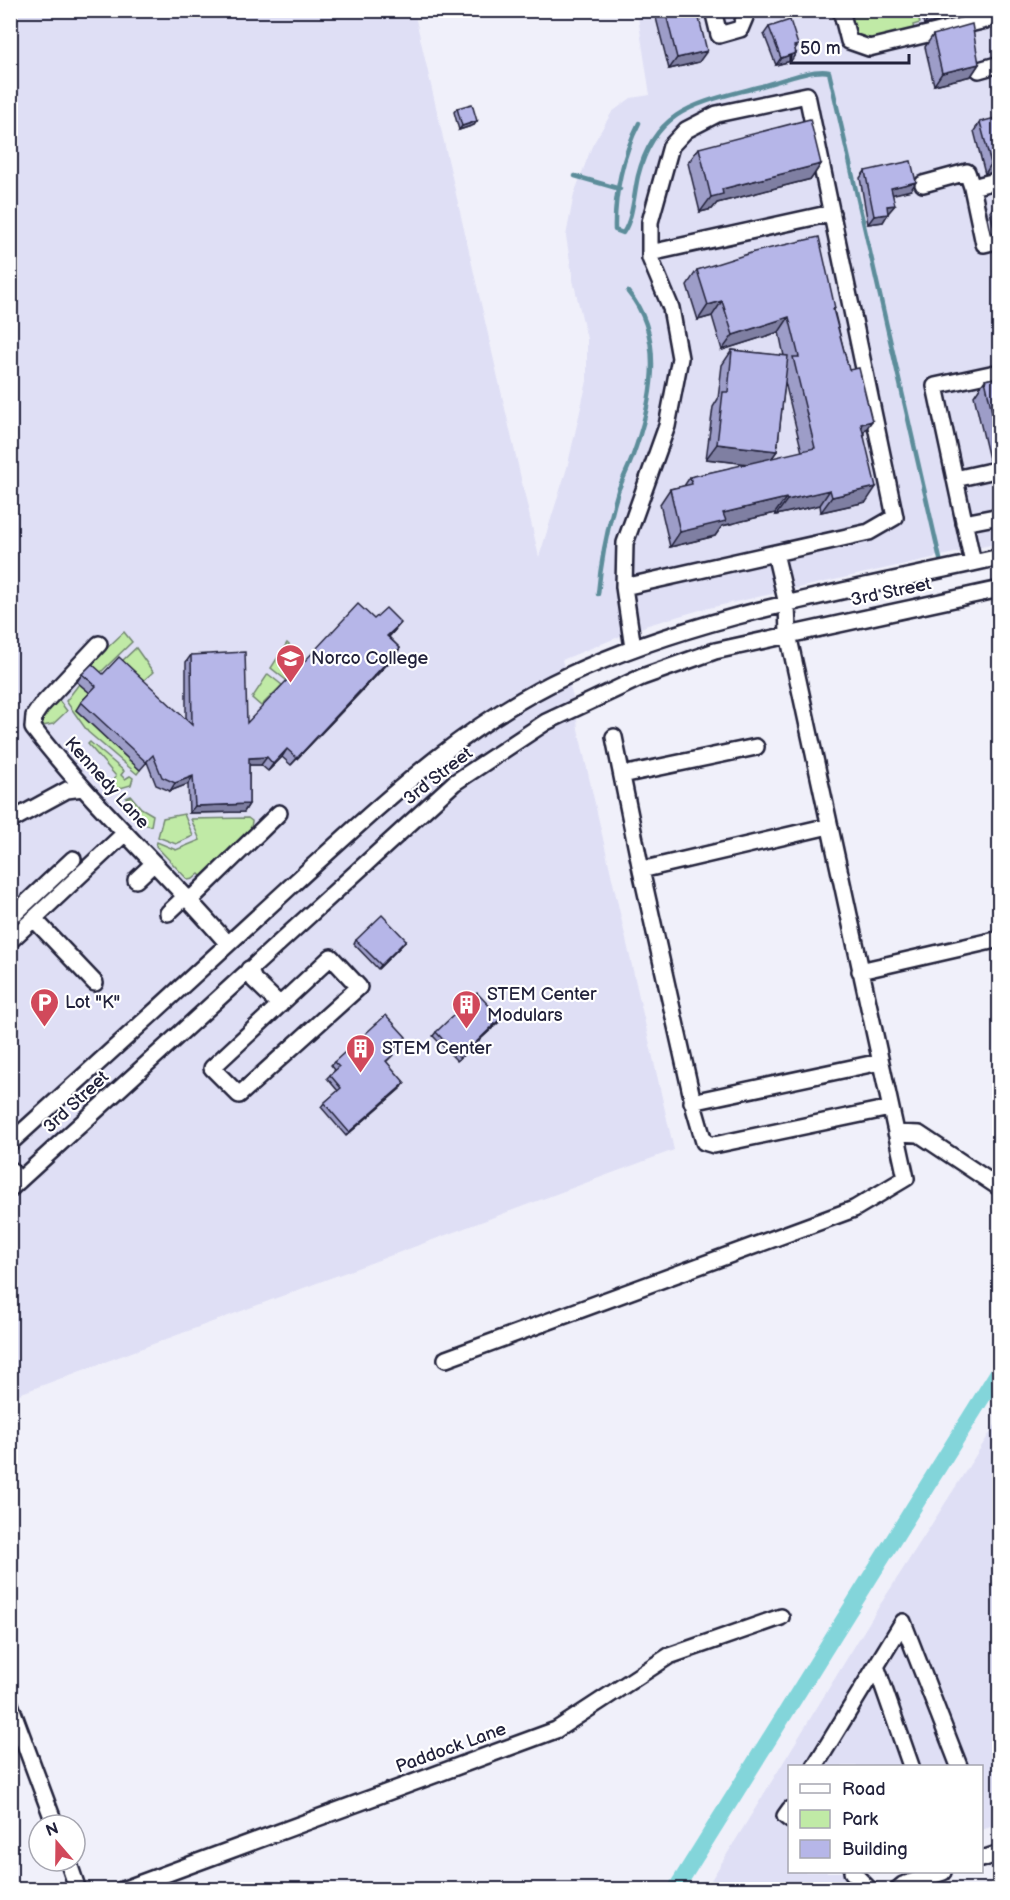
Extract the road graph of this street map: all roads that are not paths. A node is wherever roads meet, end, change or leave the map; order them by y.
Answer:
1 (713, 10) edge
2 (748, 10) edge
3 (841, 10) edge
4 (985, 15) edge
5 (999, 64) edge
6 (979, 70) edge
7 (999, 180) edge
8 (923, 184) dead end
9 (972, 187) junction
10 (832, 213) junction
11 (999, 240) edge
12 (650, 253) junction
13 (999, 372) edge
14 (999, 469) edge
15 (955, 479) junction
16 (999, 516) edge
17 (964, 523) junction
18 (775, 554) junction
19 (999, 557) edge
20 (973, 563) junction
21 (624, 587) junction
22 (999, 589) edge
23 (788, 604) junction
24 (789, 634) junction
25 (99, 644) dead end
26 (633, 648) junction
27 (614, 737) dead end
28 (756, 747) dead end
29 (622, 776) junction
30 (83, 788) junction
31 (279, 813) dead end
32 (10, 821) edge
33 (829, 826) junction
34 (125, 833) junction
35 (73, 859) dead end
36 (154, 863) junction
37 (641, 870) junction
38 (136, 880) dead end
39 (188, 898) junction
40 (168, 913) dead end
41 (10, 918) edge
42 (34, 919) junction
43 (999, 939) edge
44 (10, 941) edge
45 (228, 944) junction
46 (249, 969) junction
47 (860, 971) junction
48 (94, 983) dead end
49 (280, 1005) junction
50 (880, 1062) junction
51 (693, 1102) junction
52 (890, 1108) junction
53 (896, 1133) junction
54 (10, 1143) edge
55 (14, 1180) edge
56 (999, 1188) edge
57 (446, 1359) dead end
58 (780, 1617) dead end
59 (876, 1666) junction
60 (10, 1704) edge
61 (816, 1765) edge
62 (910, 1765) edge
63 (958, 1765) edge
64 (51, 1813) edge
65 (999, 1852) edge
66 (983, 1858) edge
67 (72, 1873) edge
68 (853, 1873) edge
69 (940, 1873) edge
70 (78, 1890) edge
71 (122, 1890) edge
72 (870, 1890) edge
73 (897, 1890) edge

1 - 2 street
3 - 4 street
5 - 6 street
7 - 9 street
8 - 9 street
9 - 11 street
10 - 12 street
10 - 12 street
10 - 18 street
12 - 21 street
13 - 15 street
14 - 15 street
15 - 17 street
16 - 17 street
17 - 20 street
18 - 21 street
18 - 23 street
19 - 20 street, 3rd Street
20 - 23 street, 3rd Street
21 - 26 street
22 - 24 street, 3rd Street
23 - 24 street
23 - 26 street, 3rd Street
24 - 33 street
24 - 46 street, 3rd Street
25 - 30 street, Kennedy Lane
26 - 45 street, 3rd Street
27 - 29 street
28 - 29 street
29 - 37 street
30 - 32 street
30 - 34 street, Kennedy Lane
31 - 39 street
33 - 37 street
33 - 47 street
34 - 36 street, Kennedy Lane
34 - 42 street
35 - 41 street
36 - 38 street
36 - 39 street, Kennedy Lane
37 - 51 street
39 - 40 street
39 - 45 street, Kennedy Lane
42 - 44 street
42 - 48 street
43 - 47 street
45 - 54 street, 3rd Street
46 - 49 street
46 - 55 street, 3rd Street
47 - 50 street
49 - 49 street
50 - 51 street
50 - 52 street
51 - 52 street
52 - 53 street
53 - 56 street
53 - 57 street
58 - 71 street, Paddock Lane
59 - 61 street
59 - 62 street
59 - 63 street
60 - 64 street
65 - 66 street
67 - 70 street
68 - 72 street
69 - 73 street

